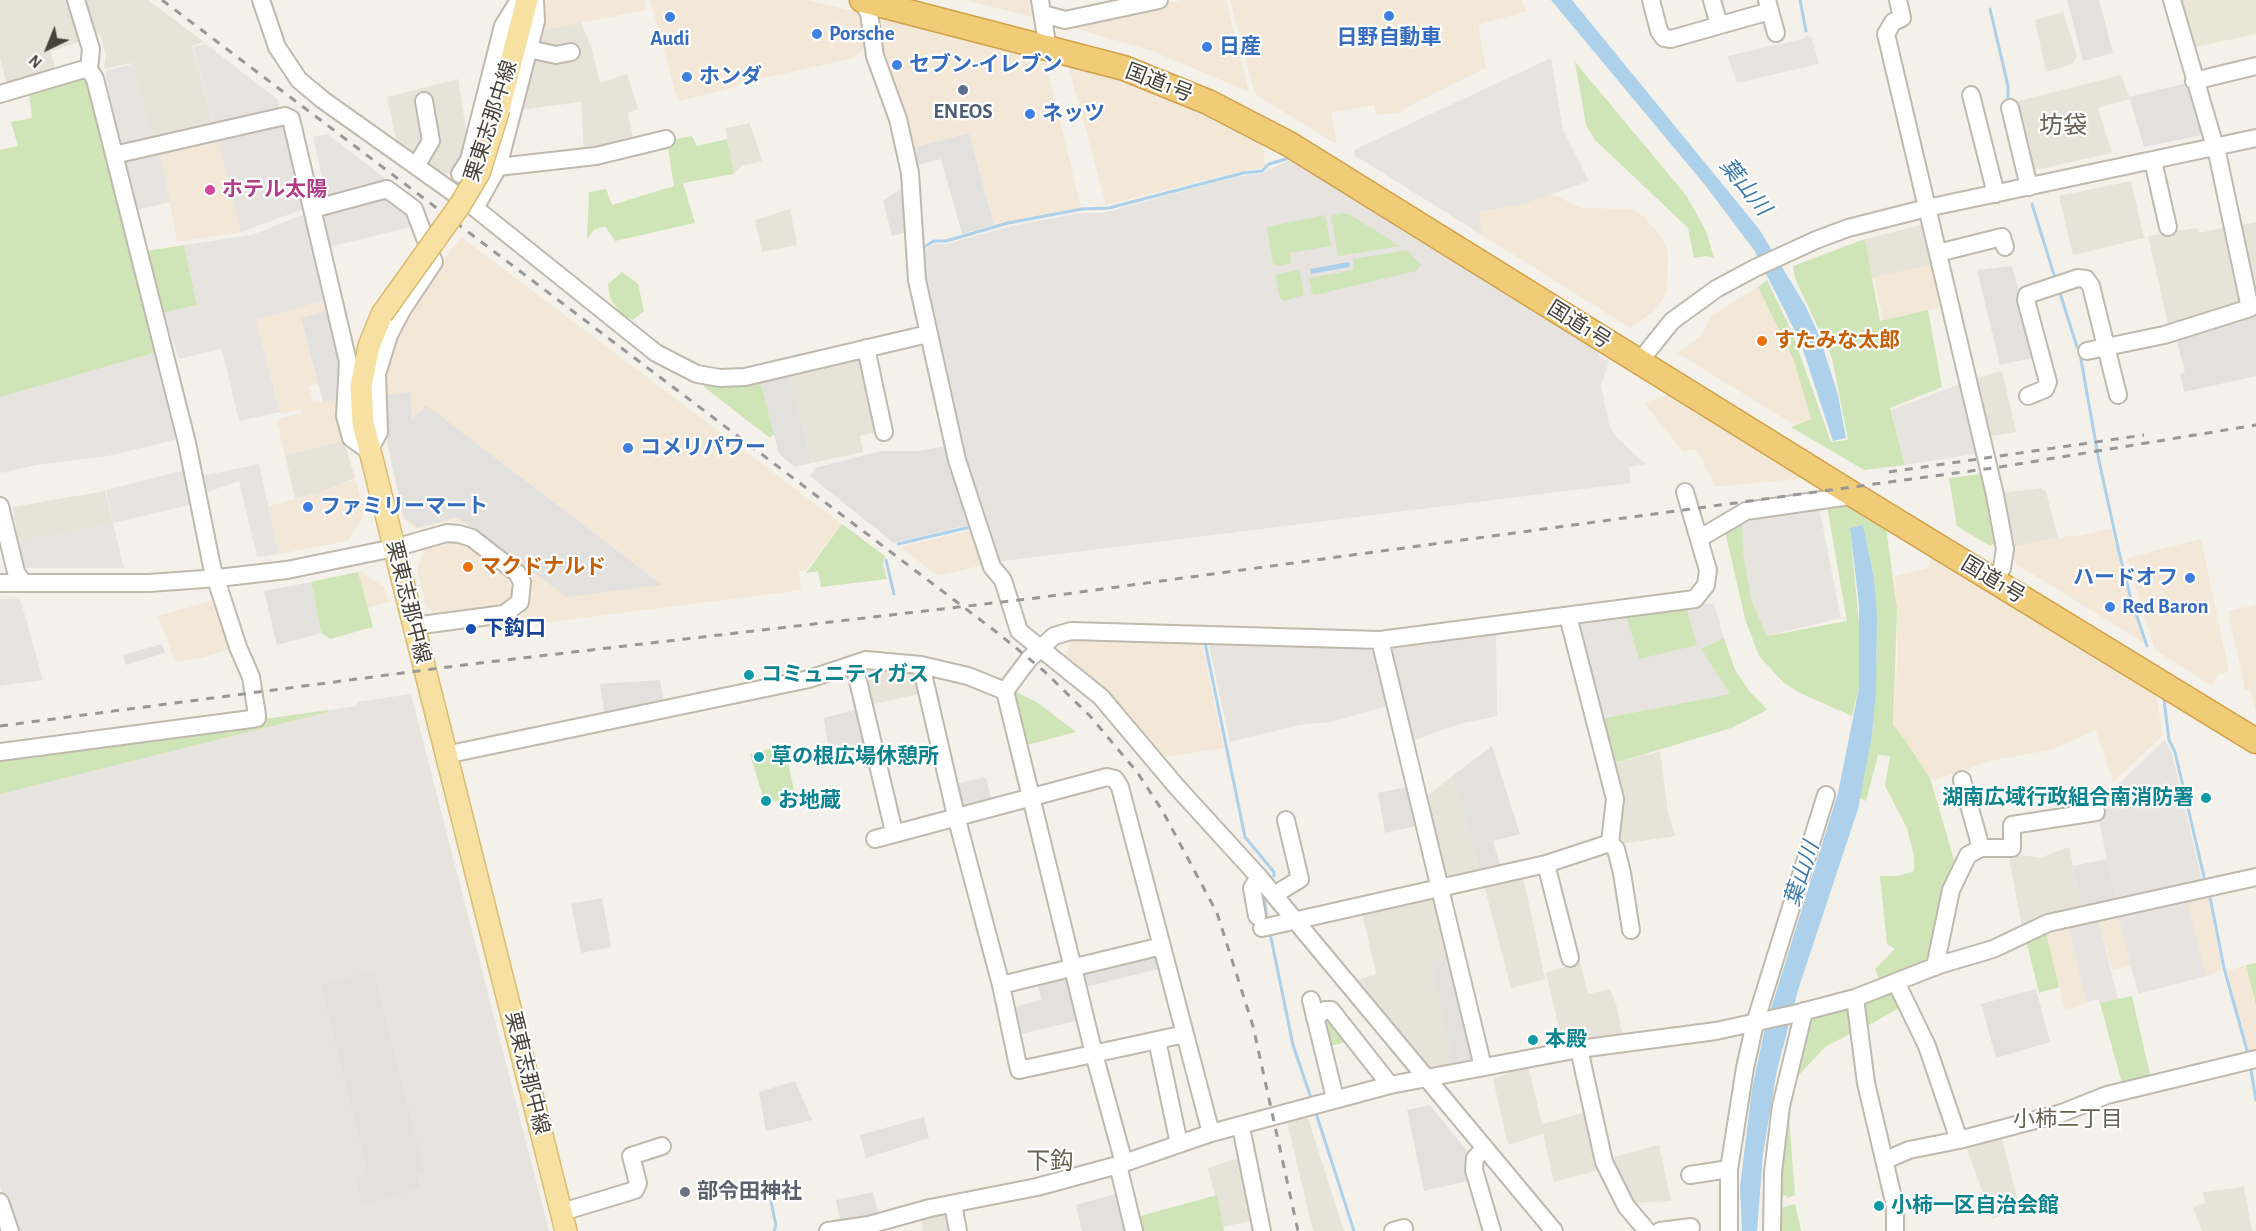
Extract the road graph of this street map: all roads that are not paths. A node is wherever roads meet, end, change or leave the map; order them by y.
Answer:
1 (76, 0) edge
2 (261, 0) edge
3 (519, 0) edge
4 (528, 0) edge
5 (535, 0) edge
6 (862, 0) edge
7 (911, 0) edge
8 (1159, 0) edge
9 (1651, 0) edge
10 (1712, 0) edge
11 (1898, 0) edge
12 (2172, 0) edge
13 (1769, 6) edge
14 (1044, 24) edge
15 (1719, 25) junction
16 (1776, 33) dead end
17 (529, 49) junction
18 (571, 51) dead end
19 (2256, 66) edge
20 (89, 69) junction
21 (2194, 81) junction
22 (0, 94) edge
23 (1971, 94) dead end
24 (428, 106) dead end
25 (2010, 108) dead end
26 (2256, 138) edge
27 (666, 139) dead end
28 (2214, 147) junction
29 (114, 155) junction
30 (469, 160) junction
31 (2153, 161) junction
32 (416, 166) junction
33 (498, 167) junction
34 (460, 174) dead end
35 (2029, 187) junction
36 (1996, 194) junction
37 (476, 208) junction
38 (1927, 208) junction
39 (313, 209) junction
40 (2168, 227) dead end
41 (2005, 247) dead end
42 (1938, 253) junction
43 (2253, 307) edge
44 (928, 333) junction
45 (2106, 346) junction
46 (866, 348) junction
47 (2087, 351) dead end
48 (1643, 356) junction
49 (2118, 395) dead end
50 (2028, 396) dead end
51 (884, 432) dead end
52 (369, 451) junction
53 (1685, 492) dead end
54 (1849, 492) junction
55 (0, 507) edge
56 (1705, 535) junction
57 (394, 548) junction
58 (1998, 574) junction
59 (218, 578) junction
60 (22, 581) junction
61 (0, 583) edge
62 (1568, 616) junction
63 (414, 626) junction
64 (1380, 639) junction
65 (1040, 648) junction
66 (854, 664) junction
67 (921, 665) junction
68 (1005, 691) junction
69 (2256, 726) edge
70 (2256, 741) edge
71 (0, 752) edge
72 (446, 755) junction
73 (1962, 780) dead end
74 (1826, 795) dead end
75 (1030, 797) junction
76 (2096, 812) dead end
77 (956, 816) junction
78 (1286, 820) dead end
79 (894, 832) junction
80 (875, 839) dead end
81 (1610, 843) junction
82 (1981, 848) junction
83 (1546, 864) junction
84 (1259, 877) junction
85 (2256, 877) edge
86 (1440, 888) junction
87 (1274, 895) junction
88 (1295, 922) junction
89 (1631, 930) dead end
90 (1162, 946) junction
91 (1570, 958) dead end
92 (1072, 967) junction
93 (1935, 967) junction
94 (1896, 982) junction
95 (1001, 985) junction
96 (1855, 998) junction
97 (1311, 1000) dead end
98 (1801, 1012) junction
99 (1315, 1018) junction
100 (1757, 1023) junction
101 (1185, 1034) junction
102 (1157, 1040) junction
103 (1579, 1049) junction
104 (1094, 1054) junction
105 (2256, 1059) edge
106 (1483, 1067) junction
107 (1427, 1078) junction
108 (1390, 1084) junction
109 (1335, 1098) junction
110 (1241, 1127) junction
111 (1211, 1133) junction
112 (1959, 1140) junction
113 (1179, 1144) junction
114 (662, 1146) dead end
115 (1485, 1148) junction
116 (1886, 1160) junction
117 (1121, 1164) junction
118 (1729, 1169) junction
119 (1690, 1175) dead end
120 (0, 1202) edge
121 (953, 1204) junction
122 (564, 1221) edge
123 (1691, 1227) dead end
124 (10, 1231) edge
125 (828, 1231) edge
126 (958, 1231) edge
127 (1134, 1231) edge
128 (1262, 1231) edge
129 (1492, 1231) edge
130 (1554, 1231) edge
131 (1647, 1231) edge
132 (1660, 1231) edge
133 (1729, 1231) edge
134 (1772, 1231) edge
135 (1895, 1231) edge

1 - 20 street
2 - 32 street
3 - 30 street
4 - 52 main road, 栗東志那中線, bridge
5 - 17 street
6 - 14 highway, 国道1号
6 - 44 street
7 - 14 highway, 国道1号
8 - 14 street
9 - 15 street
10 - 15 street
11 - 38 street
12 - 21 street
13 - 15 street
13 - 16 street
14 - 48 highway, 国道1号
17 - 18 street
17 - 33 street
19 - 21 street
20 - 22 street
20 - 29 street
21 - 28 street
23 - 36 street
24 - 32 street
25 - 35 street
26 - 28 street
27 - 33 street
28 - 31 street
28 - 43 street
29 - 39 street
29 - 59 street
30 - 33 street
30 - 34 street
31 - 35 street
31 - 40 street
32 - 37 street
33 - 37 street
35 - 36 street
36 - 38 street
37 - 46 street
38 - 42 street
38 - 48 street
39 - 52 street
39 - 52 street
41 - 42 street
42 - 58 street
43 - 45 street
44 - 46 street
44 - 65 street
45 - 47 street
45 - 49 street
45 - 50 street
46 - 51 street
48 - 54 highway, 国道1号
48 - 58 highway, 国道1号
52 - 57 main road, 栗東志那中線
53 - 56 street
54 - 56 street
54 - 58 highway, 国道1号
55 - 60 street
56 - 62 street
57 - 59 street
57 - 63 main road, 栗東志那中線
57 - 63 street
58 - 69 highway, 国道1号
58 - 70 highway, 国道1号
59 - 60 street
59 - 71 street
60 - 61 street
62 - 64 street
62 - 81 street
63 - 72 main road, 栗東志那中線
64 - 65 street
64 - 86 street
65 - 68 street
65 - 84 street
66 - 67 street
66 - 72 street
66 - 79 street
67 - 68 street
67 - 77 street
68 - 75 street
72 - 122 main road, 栗東志那中線
73 - 82 street
74 - 100 street
75 - 77 street
75 - 90 street
75 - 92 street
76 - 82 street
77 - 79 street
77 - 95 street
78 - 87 street
79 - 80 street
81 - 83 street
81 - 89 street
82 - 93 street
83 - 86 street
83 - 91 street
84 - 87 street
84 - 88 street
85 - 93 street
86 - 88 street
86 - 106 street
87 - 88 street
88 - 107 street
90 - 92 street
90 - 101 street
92 - 95 street
92 - 104 street
93 - 94 street
94 - 96 street
94 - 112 street
95 - 104 street
96 - 98 street
96 - 116 street
97 - 99 street
98 - 100 street
98 - 134 street
99 - 108 street
99 - 109 street
100 - 103 street
100 - 118 street
101 - 102 street
101 - 111 street
102 - 104 street
102 - 113 street
103 - 106 street
103 - 131 street
104 - 117 street
105 - 112 street
106 - 107 street
107 - 108 street
107 - 115 street
108 - 109 street
109 - 110 street
110 - 111 street
110 - 128 street
111 - 113 street
112 - 116 street
113 - 117 street
114 - 122 street
115 - 129 street
115 - 130 street
116 - 135 street
117 - 121 street
117 - 127 street
118 - 119 street
118 - 133 street
120 - 124 street
121 - 125 street
121 - 126 street
123 - 132 street

